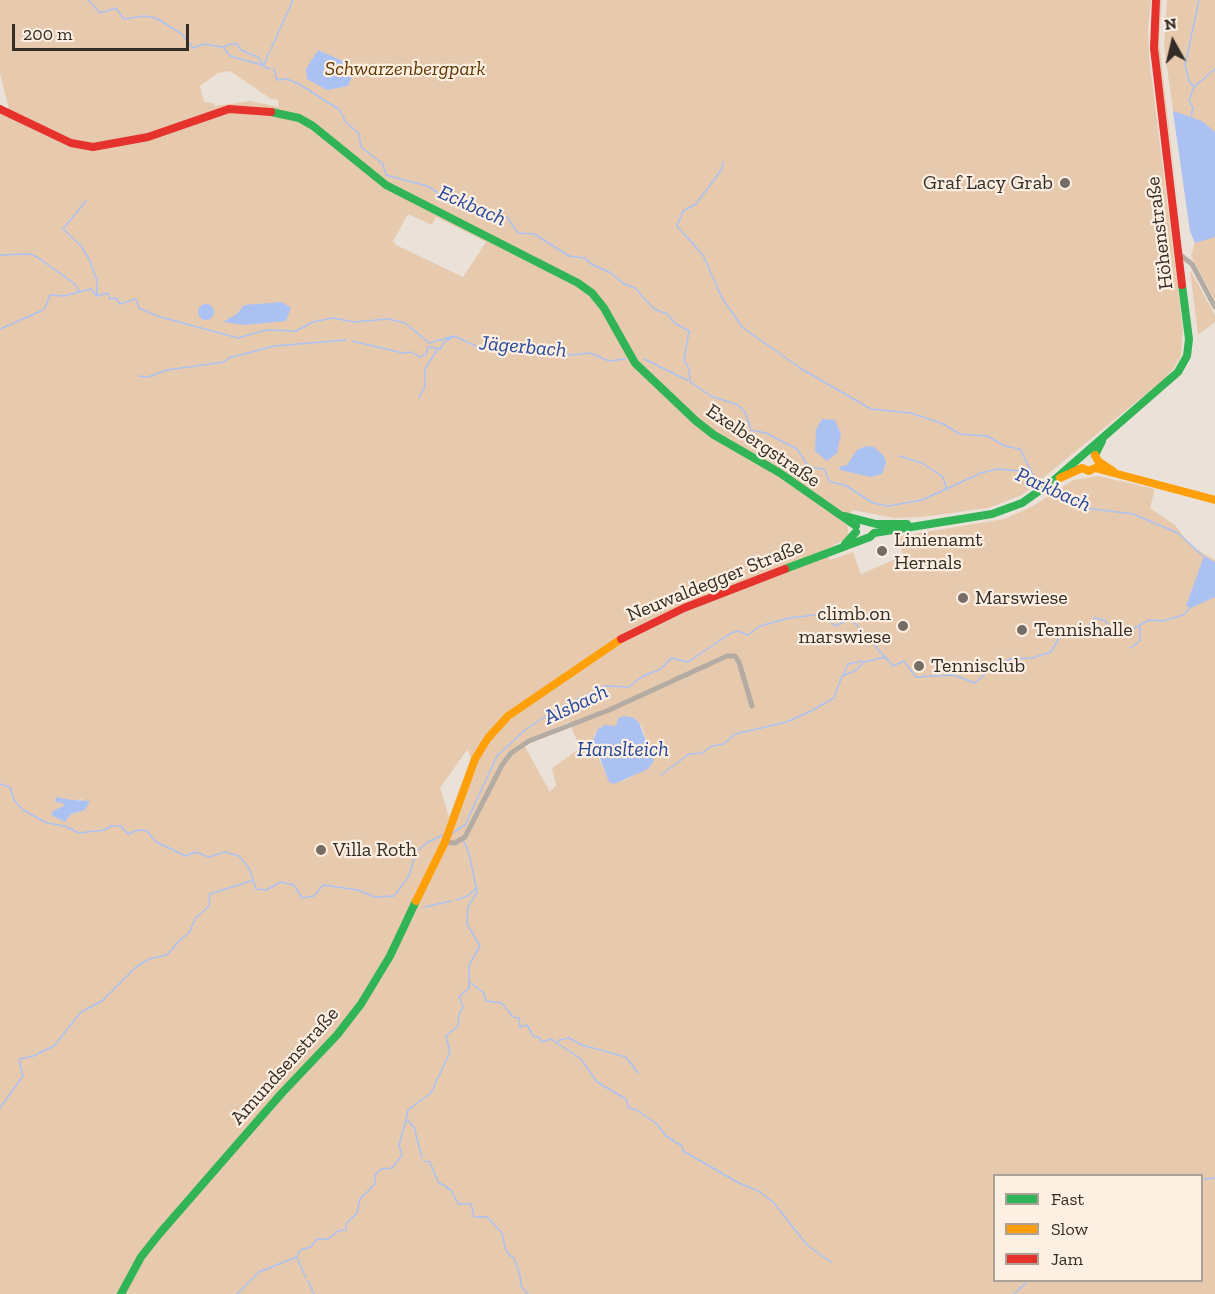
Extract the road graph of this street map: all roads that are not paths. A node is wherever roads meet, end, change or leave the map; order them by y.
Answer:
1 (1156, 0) edge
2 (0, 109) edge
3 (1179, 254) junction
4 (1215, 307) edge
5 (1111, 431) junction
6 (1087, 452) junction
7 (1079, 459) junction
8 (1096, 461) junction
9 (1082, 468) junction
10 (1053, 481) junction
11 (1215, 500) edge
12 (873, 523) junction
13 (923, 524) junction
14 (858, 526) junction
15 (874, 533) junction
16 (863, 538) junction
17 (844, 545) junction
18 (752, 706) dead end
19 (446, 841) junction
20 (121, 1294) edge

1 - 3 main road, Höhenstraße
2 - 14 main road, Exelbergstraße
3 - 4 street
3 - 5 main road, Höhenstraße
5 - 6 main road, Höhenstraße
5 - 8 main road, Höhenstraße
6 - 7 main road
6 - 8 main road
7 - 9 main road
7 - 10 main road
8 - 9 main road
8 - 11 main road
9 - 10 main road
10 - 13 main road
12 - 13 main road
12 - 14 main road, Exelbergstraße
12 - 15 main road
13 - 15 main road
14 - 16 main road
14 - 17 main road, Neuwaldegger Straße
15 - 16 main road, Neuwaldegger Straße
16 - 17 main road, Neuwaldegger Straße
17 - 19 main road, Neuwaldegger Straße
18 - 19 street
19 - 20 main road, Amundsenstraße

